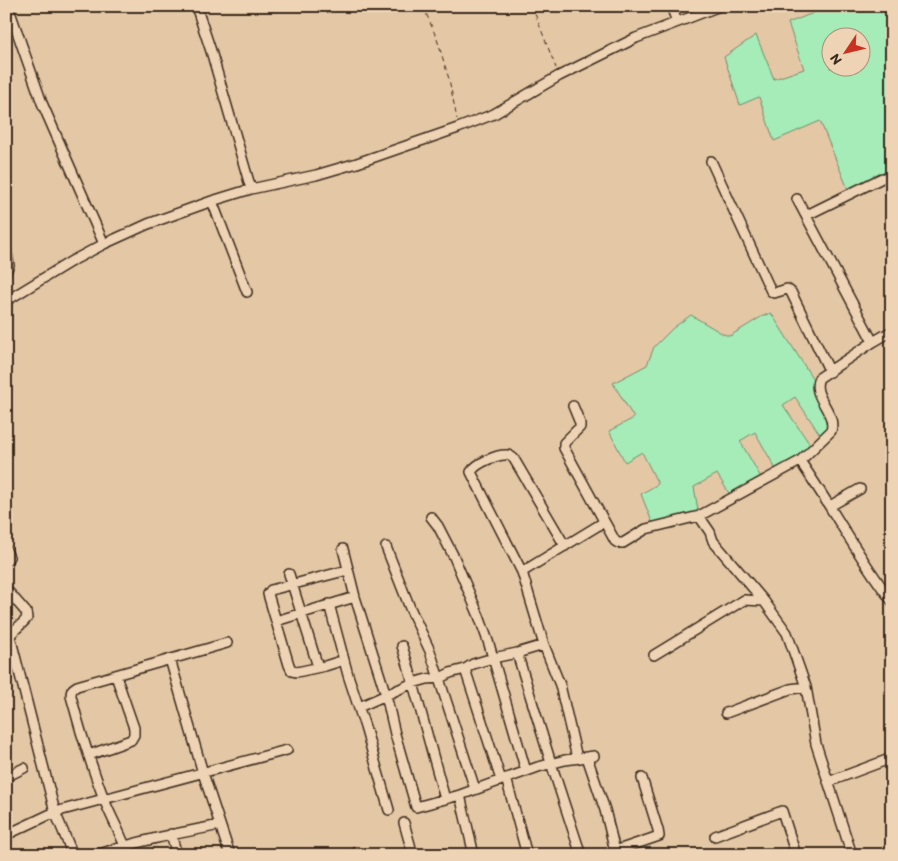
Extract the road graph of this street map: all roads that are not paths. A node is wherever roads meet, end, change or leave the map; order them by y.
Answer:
1 (8, 6) edge
2 (196, 6) edge
3 (671, 6) edge
4 (720, 6) edge
5 (677, 22) junction
6 (711, 161) dead end
7 (882, 178) dead end
8 (251, 189) junction
9 (797, 199) dead end
10 (212, 201) junction
11 (807, 215) junction
12 (104, 244) junction
13 (6, 249) edge
14 (6, 272) edge
15 (247, 292) dead end
16 (6, 300) edge
17 (892, 331) edge
18 (873, 342) junction
19 (830, 372) junction
20 (573, 406) dead end
21 (800, 461) junction
22 (860, 490) dead end
23 (830, 506) junction
24 (699, 516) junction
25 (431, 517) dead end
26 (604, 522) junction
27 (565, 546) junction
28 (386, 547) dead end
29 (6, 550) edge
30 (343, 550) dead end
31 (6, 561) edge
32 (348, 570) junction
33 (522, 572) junction
34 (289, 574) dead end
35 (292, 584) junction
36 (6, 589) edge
37 (355, 597) junction
38 (892, 601) edge
39 (764, 602) junction
40 (329, 604) junction
41 (301, 612) junction
42 (276, 621) junction
43 (227, 643) dead end
44 (544, 645) junction
45 (402, 646) dead end
46 (517, 653) junction
47 (654, 655) dead end
48 (493, 658) junction
49 (170, 659) junction
50 (344, 660) junction
51 (318, 667) junction
52 (466, 669) junction
53 (116, 676) junction
54 (440, 678) junction
55 (413, 683) junction
56 (806, 686) junction
57 (386, 695) junction
58 (358, 707) junction
59 (726, 713) dead end
60 (287, 750) dead end
61 (89, 755) junction
62 (586, 757) junction
63 (892, 758) edge
64 (551, 764) junction
65 (24, 768) dead end
66 (526, 771) junction
67 (203, 773) junction
68 (6, 777) edge
69 (642, 778) dead end
70 (503, 779) junction
71 (828, 782) junction
72 (475, 789) junction
73 (460, 795) junction
74 (103, 798) junction
75 (445, 799) junction
76 (389, 810) dead end
77 (55, 812) junction
78 (404, 823) dead end
79 (220, 825) junction
80 (171, 834) junction
81 (6, 835) edge
82 (715, 836) dead end
83 (127, 850) edge
84 (616, 853) edge
85 (73, 855) edge
86 (98, 855) edge
87 (177, 855) edge
88 (230, 855) edge
89 (413, 855) edge
90 (474, 855) edge
91 (527, 855) edge
92 (581, 855) edge
93 (796, 855) edge
94 (852, 855) edge

1 - 12 street
2 - 8 street
3 - 5 street
4 - 5 street
5 - 8 street
6 - 19 street
7 - 11 street
8 - 10 street
9 - 11 street
10 - 12 street
10 - 15 street
11 - 18 street
12 - 16 street
13 - 14 street
17 - 18 street
18 - 19 street
19 - 21 street
20 - 26 street
21 - 23 street
21 - 24 street
22 - 23 street
23 - 38 street
24 - 26 street
24 - 39 street
25 - 48 street
26 - 27 street
27 - 33 street
27 - 33 street
28 - 54 street
29 - 31 street
30 - 32 street
32 - 35 street
32 - 37 street
33 - 44 street
34 - 35 street
35 - 41 street
35 - 42 street
36 - 77 street
37 - 40 street
37 - 57 street
39 - 47 street
39 - 56 street
40 - 41 street
40 - 50 street
41 - 42 street
41 - 51 street
42 - 51 street
43 - 49 street
44 - 46 street
44 - 62 street
45 - 55 street
46 - 48 street
46 - 64 street
48 - 52 street
48 - 66 street
49 - 53 street
49 - 67 street
50 - 51 street
50 - 58 street
52 - 54 street
52 - 70 street
53 - 61 street
53 - 61 street
54 - 55 street
54 - 72 street
55 - 57 street
55 - 75 street
56 - 59 street
56 - 71 street
57 - 58 street
57 - 75 street
58 - 76 street
60 - 67 street
61 - 74 street
62 - 64 street
62 - 84 street
63 - 71 street
64 - 66 street
64 - 92 street
65 - 68 street
66 - 70 street
67 - 74 street
67 - 79 street
69 - 84 street
70 - 72 street
70 - 91 street
71 - 94 street
72 - 73 street
73 - 75 street
73 - 90 street
74 - 77 street
74 - 83 street
77 - 81 street
77 - 85 street
78 - 89 street
79 - 80 street
79 - 88 street
80 - 83 street
80 - 87 street
82 - 93 street
83 - 86 street

